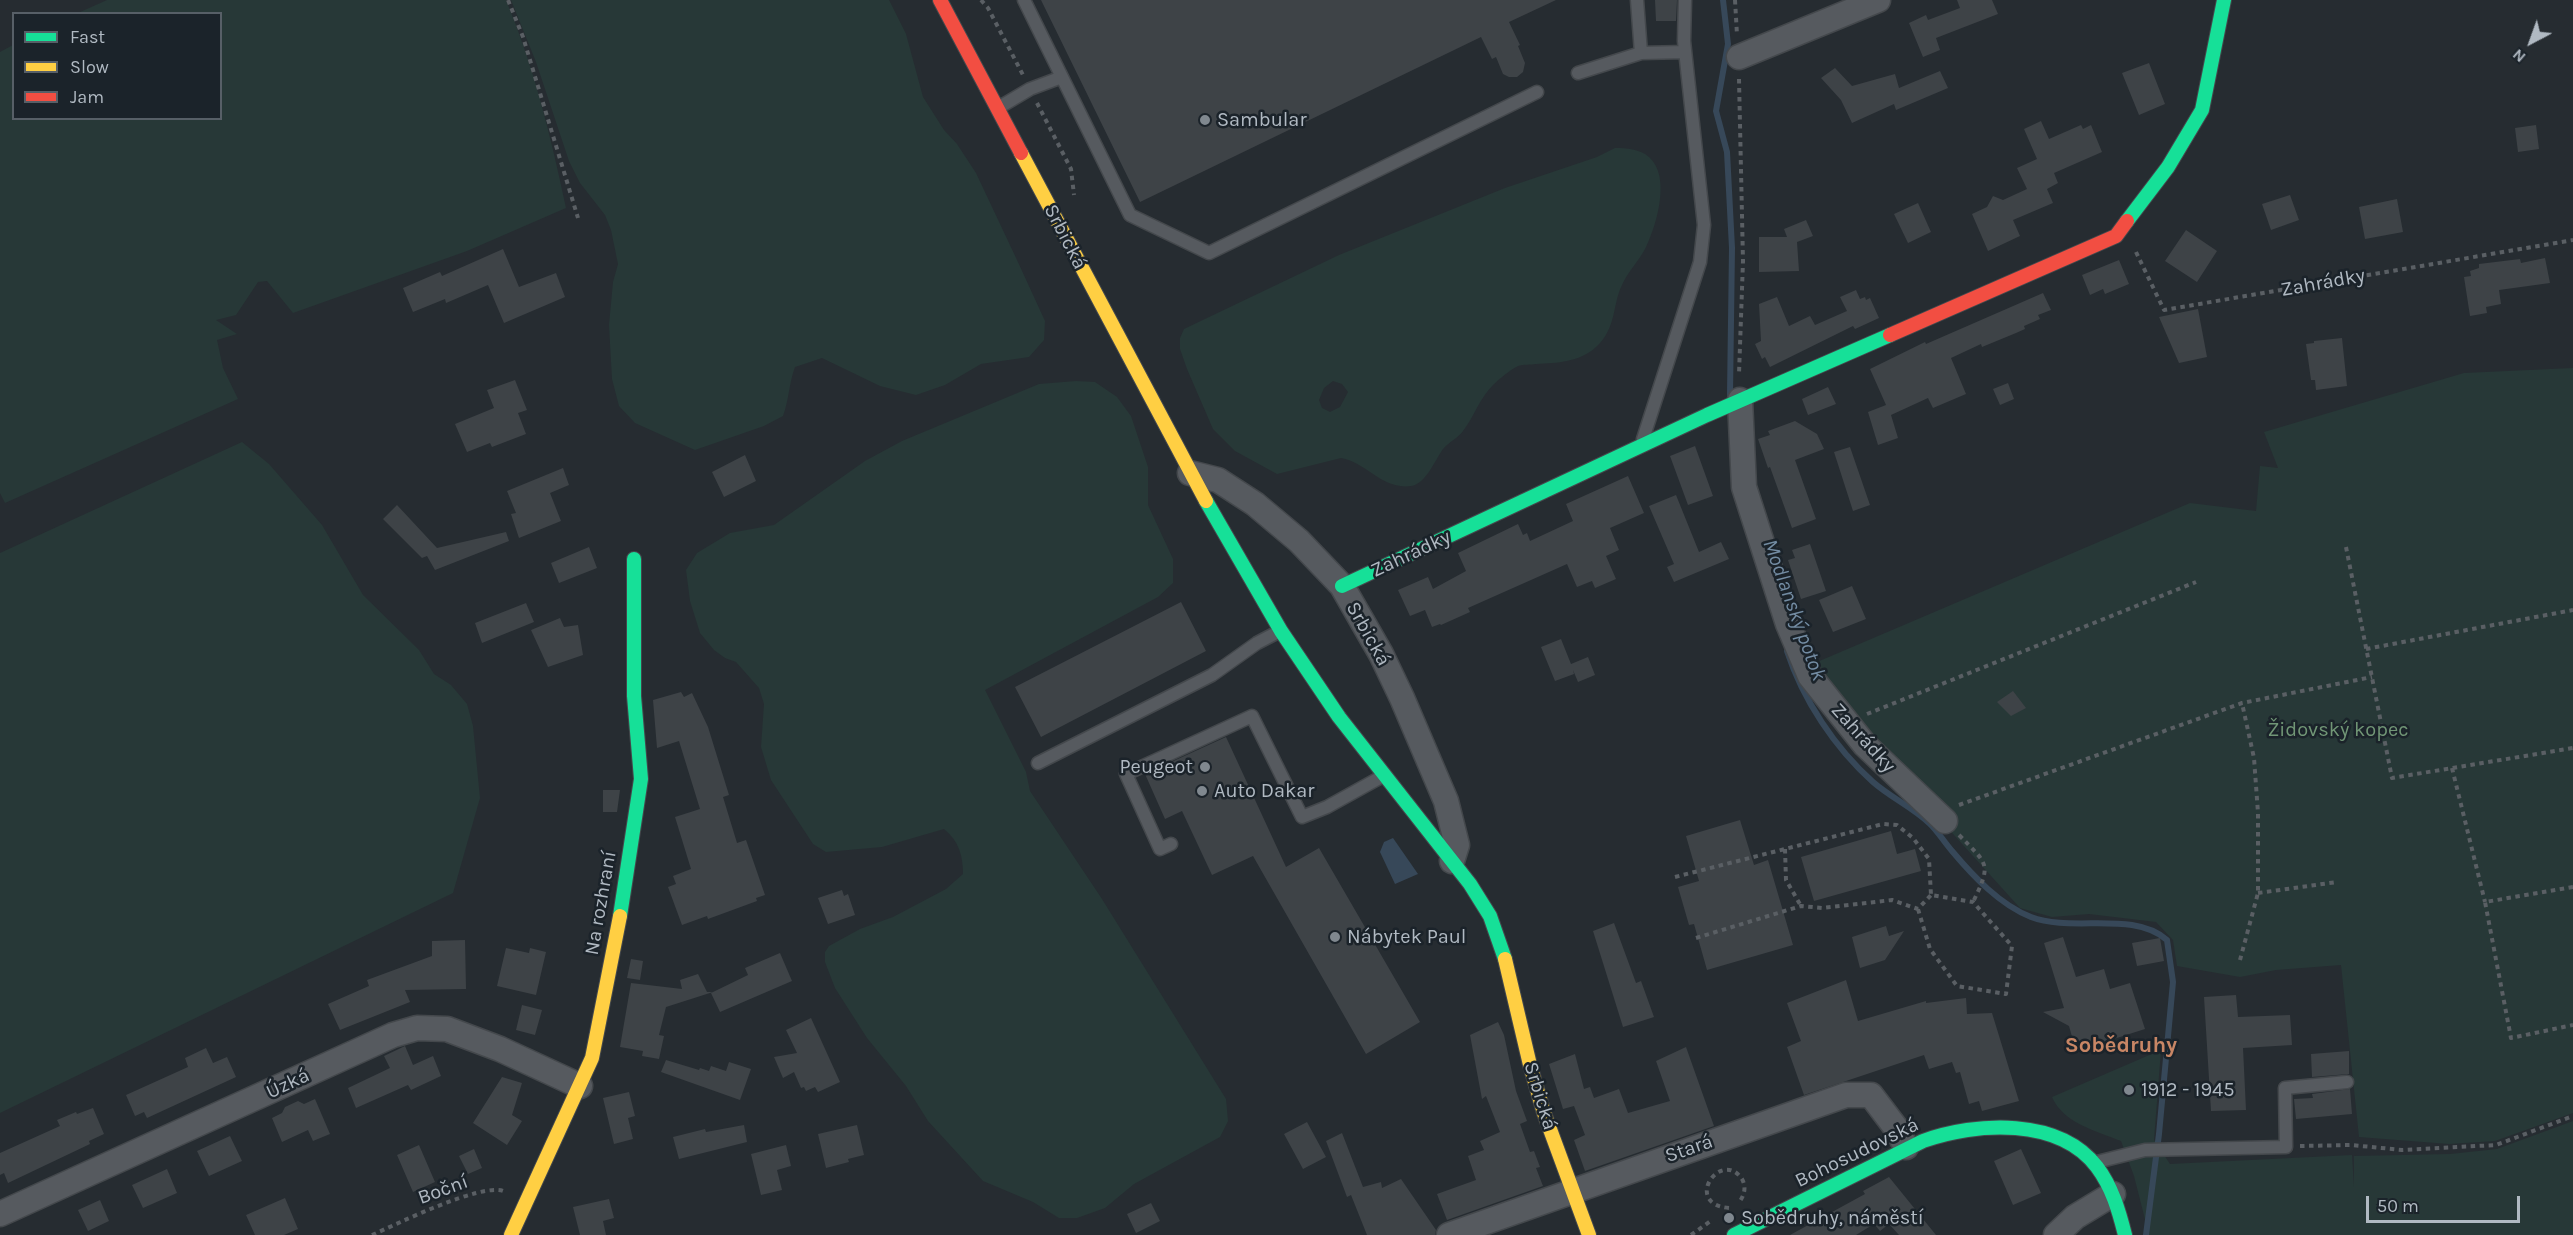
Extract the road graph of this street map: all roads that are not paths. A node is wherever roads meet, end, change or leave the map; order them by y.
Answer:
1 (940, 0) edge
2 (1023, 0) edge
3 (1637, 0) edge
4 (1685, 0) edge
5 (1878, 0) edge
6 (2224, 0) edge
7 (1685, 52) junction
8 (1641, 53) junction
9 (1738, 57) road end
10 (1578, 73) dead end
11 (1062, 77) junction
12 (1537, 92) dead end
13 (998, 108) junction
14 (1740, 400) junction
15 (1641, 446) junction
16 (1190, 473) junction
17 (634, 559) dead end
18 (1342, 586) junction
19 (1281, 631) junction
20 (1038, 764) dead end
21 (1384, 776) junction
22 (1945, 821) road end
23 (1171, 844) dead end
24 (1452, 861) junction
25 (2347, 1082) dead end
26 (580, 1086) junction
27 (1906, 1147) junction
28 (2096, 1163) junction
29 (1573, 1191) junction
30 (2113, 1194) junction
31 (0, 1214) edge
32 (510, 1235) edge
33 (1449, 1235) edge
34 (1589, 1235) edge
35 (1734, 1235) edge
36 (2056, 1235) edge
37 (2125, 1235) edge

1 - 13 street, Srbická
2 - 11 lane
3 - 8 lane
4 - 7 lane
5 - 9 street
6 - 14 street, Zahrádky
7 - 8 lane
7 - 15 lane
8 - 10 lane
11 - 12 lane
11 - 13 lane
13 - 16 street, Srbická
14 - 15 street, Zahrádky
14 - 22 street, Zahrádky
15 - 18 street, Zahrádky
16 - 18 street, Srbická
16 - 19 street, Srbická
17 - 26 street, Na rozhraní
18 - 24 street, Srbická
19 - 20 lane
19 - 21 street, Srbická
21 - 23 lane
21 - 24 street, Srbická
24 - 29 street, Srbická
25 - 28 lane
26 - 31 street, Úzká
26 - 32 street, Na rozhraní
27 - 28 street, Bohosudovská
27 - 29 street, Stará
27 - 35 street, Bohosudovská
28 - 30 street, Bohosudovská
29 - 33 street, Stará
29 - 34 street, Srbická
30 - 36 street
30 - 37 street, Bohosudovská

